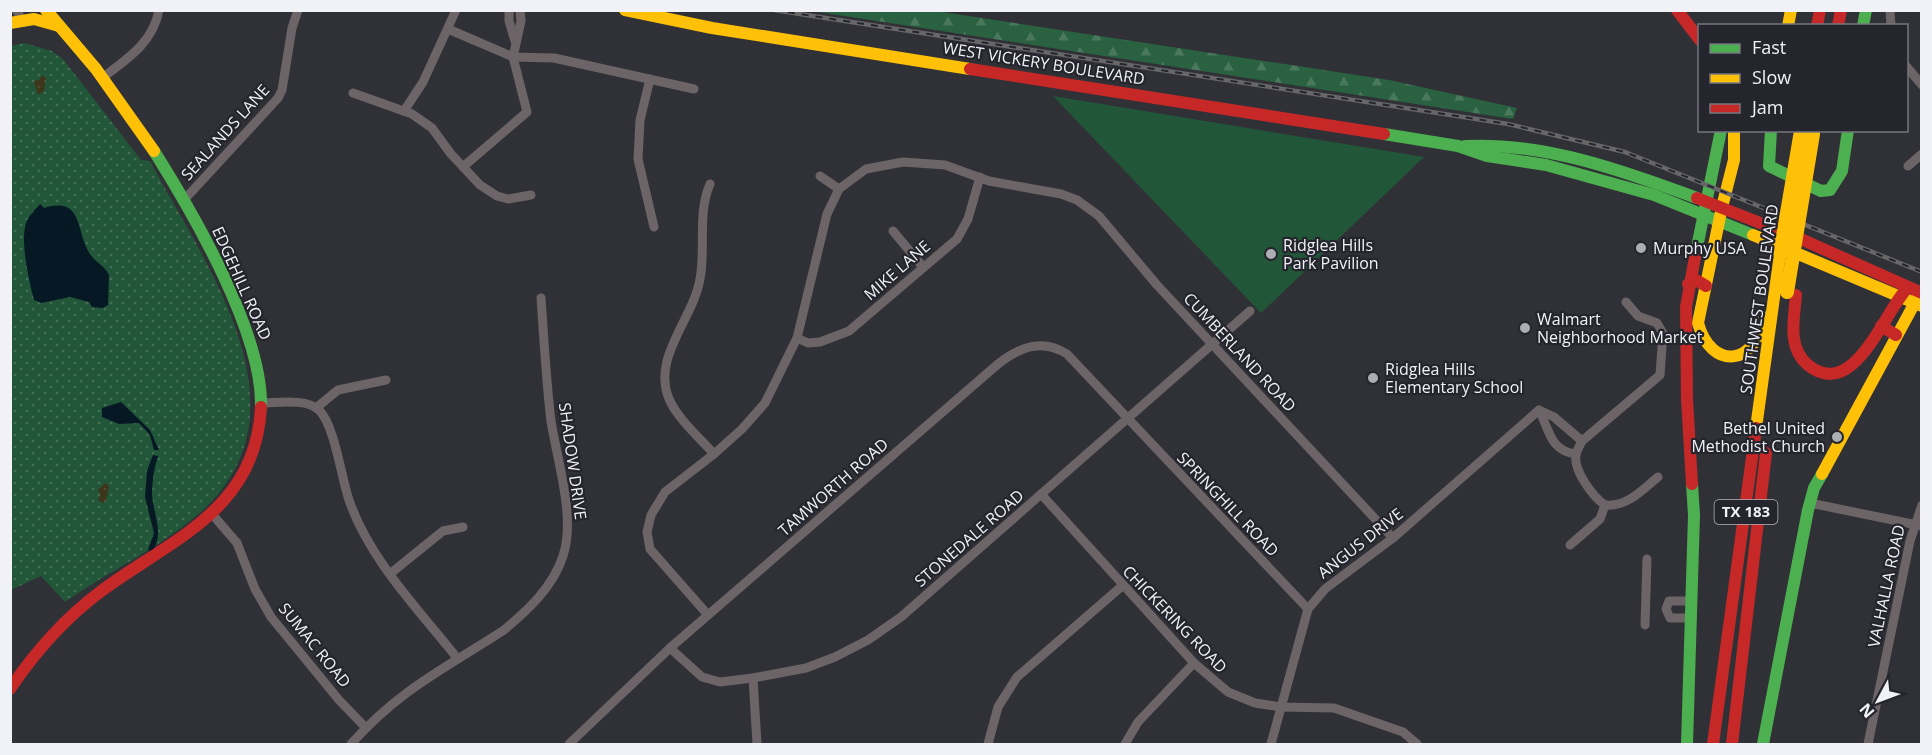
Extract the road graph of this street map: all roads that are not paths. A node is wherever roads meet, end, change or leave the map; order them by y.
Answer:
1 (46, 10) edge
2 (159, 10) edge
3 (298, 10) edge
4 (456, 10) edge
5 (509, 10) edge
6 (520, 10) edge
7 (625, 10) edge
8 (1677, 10) edge
9 (16, 16) edge
10 (62, 27) junction
11 (448, 29) junction
12 (1698, 37) edge
13 (516, 44) junction
14 (513, 57) junction
15 (1908, 68) edge
16 (102, 78) junction
17 (650, 79) junction
18 (1922, 85) edge
19 (694, 89) dead end
20 (353, 93) dead end
21 (404, 111) junction
22 (1721, 132) edge
23 (1734, 132) edge
24 (1771, 132) edge
25 (1809, 132) edge
26 (1809, 132) edge
27 (1848, 132) edge
28 (1922, 154) edge
29 (464, 166) junction
30 (1908, 166) dead end
31 (820, 176) dead end
32 (980, 177) junction
33 (710, 184) dead end
34 (839, 189) junction
35 (531, 195) dead end
36 (184, 200) junction
37 (1704, 206) junction
38 (1721, 214) junction
39 (654, 227) dead end
40 (893, 231) dead end
41 (923, 267) junction
42 (1774, 279) junction
43 (1688, 284) junction
44 (1706, 286) junction
45 (1792, 293) junction
46 (1917, 296) edge
47 (1898, 297) junction
48 (541, 298) dead end
49 (1626, 302) dead end
50 (1250, 311) dead end
51 (1881, 326) junction
52 (1896, 335) junction
53 (797, 338) junction
54 (1212, 344) junction
55 (386, 380) dead end
56 (261, 403) junction
57 (316, 408) junction
58 (1539, 410) junction
59 (1127, 419) junction
60 (1582, 441) junction
61 (714, 454) junction
62 (1576, 454) junction
63 (1658, 477) dead end
64 (1041, 494) junction
65 (1810, 503) junction
66 (1605, 505) junction
67 (1922, 505) edge
68 (212, 514) junction
69 (1918, 525) edge
70 (463, 527) dead end
71 (1393, 538) junction
72 (1570, 545) dead end
73 (1647, 560) dead end
74 (391, 573) junction
75 (1122, 586) junction
76 (1691, 601) junction
77 (1646, 606) junction
78 (1308, 609) junction
79 (1666, 609) junction
80 (708, 615) junction
81 (1690, 618) junction
82 (1645, 625) dead end
83 (670, 648) junction
84 (457, 658) junction
85 (1194, 663) junction
86 (753, 678) junction
87 (10, 689) edge
88 (1281, 707) junction
89 (366, 728) junction
90 (351, 744) edge
91 (568, 744) edge
92 (757, 744) edge
93 (988, 744) edge
94 (1125, 744) edge
95 (1271, 744) edge
96 (1417, 744) edge
97 (1687, 744) edge
98 (1713, 744) edge
99 (1732, 744) edge
100 (1763, 744) edge
101 (1868, 744) edge

1 - 10 main road, EDGEHILL ROAD
2 - 16 street
3 - 36 street, SEALANDS LANE
4 - 11 street
5 - 13 street
6 - 13 street
7 - 37 main road, WEST VICKERY BOULEVARD
8 - 12 main road
9 - 10 main road
10 - 16 main road, EDGEHILL ROAD
11 - 14 street
11 - 21 street
13 - 14 street
14 - 17 street
14 - 29 street
15 - 18 street
16 - 36 main road, EDGEHILL ROAD
17 - 19 street
17 - 39 street
20 - 21 street
21 - 29 street
22 - 37 main road
23 - 38 main road
24 - 27 main road
25 - 45 main road, SOUTHWEST BOULEVARD, bridge
26 - 42 main road, SOUTHWEST BOULEVARD, bridge
28 - 30 street
29 - 35 street
31 - 34 street
32 - 34 street, CUMBERLAND ROAD
32 - 41 street, MIKE LANE
32 - 54 street, CUMBERLAND ROAD
33 - 61 street
34 - 53 street
36 - 56 main road, EDGEHILL ROAD
37 - 38 main road, WEST VICKERY BOULEVARD
37 - 43 main road
38 - 44 main road
38 - 46 main road, WEST VICKERY BOULEVARD
38 - 47 main road, WEST VICKERY BOULEVARD
40 - 41 street
41 - 53 street, MIKE LANE
42 - 44 main road
42 - 98 main road, SOUTHWEST BOULEVARD / TX 183
43 - 44 main road
43 - 76 main road
45 - 51 main road
45 - 99 main road, SOUTHWEST BOULEVARD / TX 183
46 - 47 main road
46 - 52 main road
47 - 51 main road
48 - 84 street, SHADOW DRIVE
49 - 60 street
50 - 54 street, STONEDALE ROAD
51 - 52 main road
52 - 65 main road
53 - 61 street
54 - 59 street, STONEDALE ROAD
54 - 71 street, CUMBERLAND ROAD
55 - 57 street
56 - 57 street
56 - 68 main road, EDGEHILL ROAD
57 - 74 street
58 - 60 street
58 - 62 street
58 - 71 street, ANGUS DRIVE
59 - 64 street, STONEDALE ROAD
59 - 78 street, SPRINGHILL ROAD
59 - 80 street, TAMWORTH ROAD
60 - 62 street
61 - 80 street
62 - 66 street
63 - 66 street
64 - 75 street, CHICKERING ROAD
64 - 86 street, STONEDALE ROAD
65 - 69 street
65 - 100 main road
66 - 72 street
67 - 69 street, VALHALLA ROAD
68 - 87 main road, EDGEHILL ROAD
68 - 89 street, SUMAC ROAD
69 - 101 street, VALHALLA ROAD
70 - 74 street
71 - 78 street, ANGUS DRIVE
73 - 77 street
74 - 84 street
75 - 85 street, CHICKERING ROAD
75 - 93 street
76 - 79 street
76 - 81 main road
77 - 79 street
77 - 82 street
78 - 88 street, ANGUS DRIVE
79 - 81 street
80 - 83 street, TAMWORTH ROAD
81 - 97 main road
83 - 86 street, STONEDALE ROAD
83 - 91 street, TAMWORTH ROAD
84 - 89 street, SHADOW DRIVE
85 - 88 street, CHICKERING ROAD
85 - 94 street
86 - 92 street
88 - 95 street, ANGUS DRIVE
88 - 96 street, CHICKERING ROAD
89 - 90 street, SHADOW DRIVE

